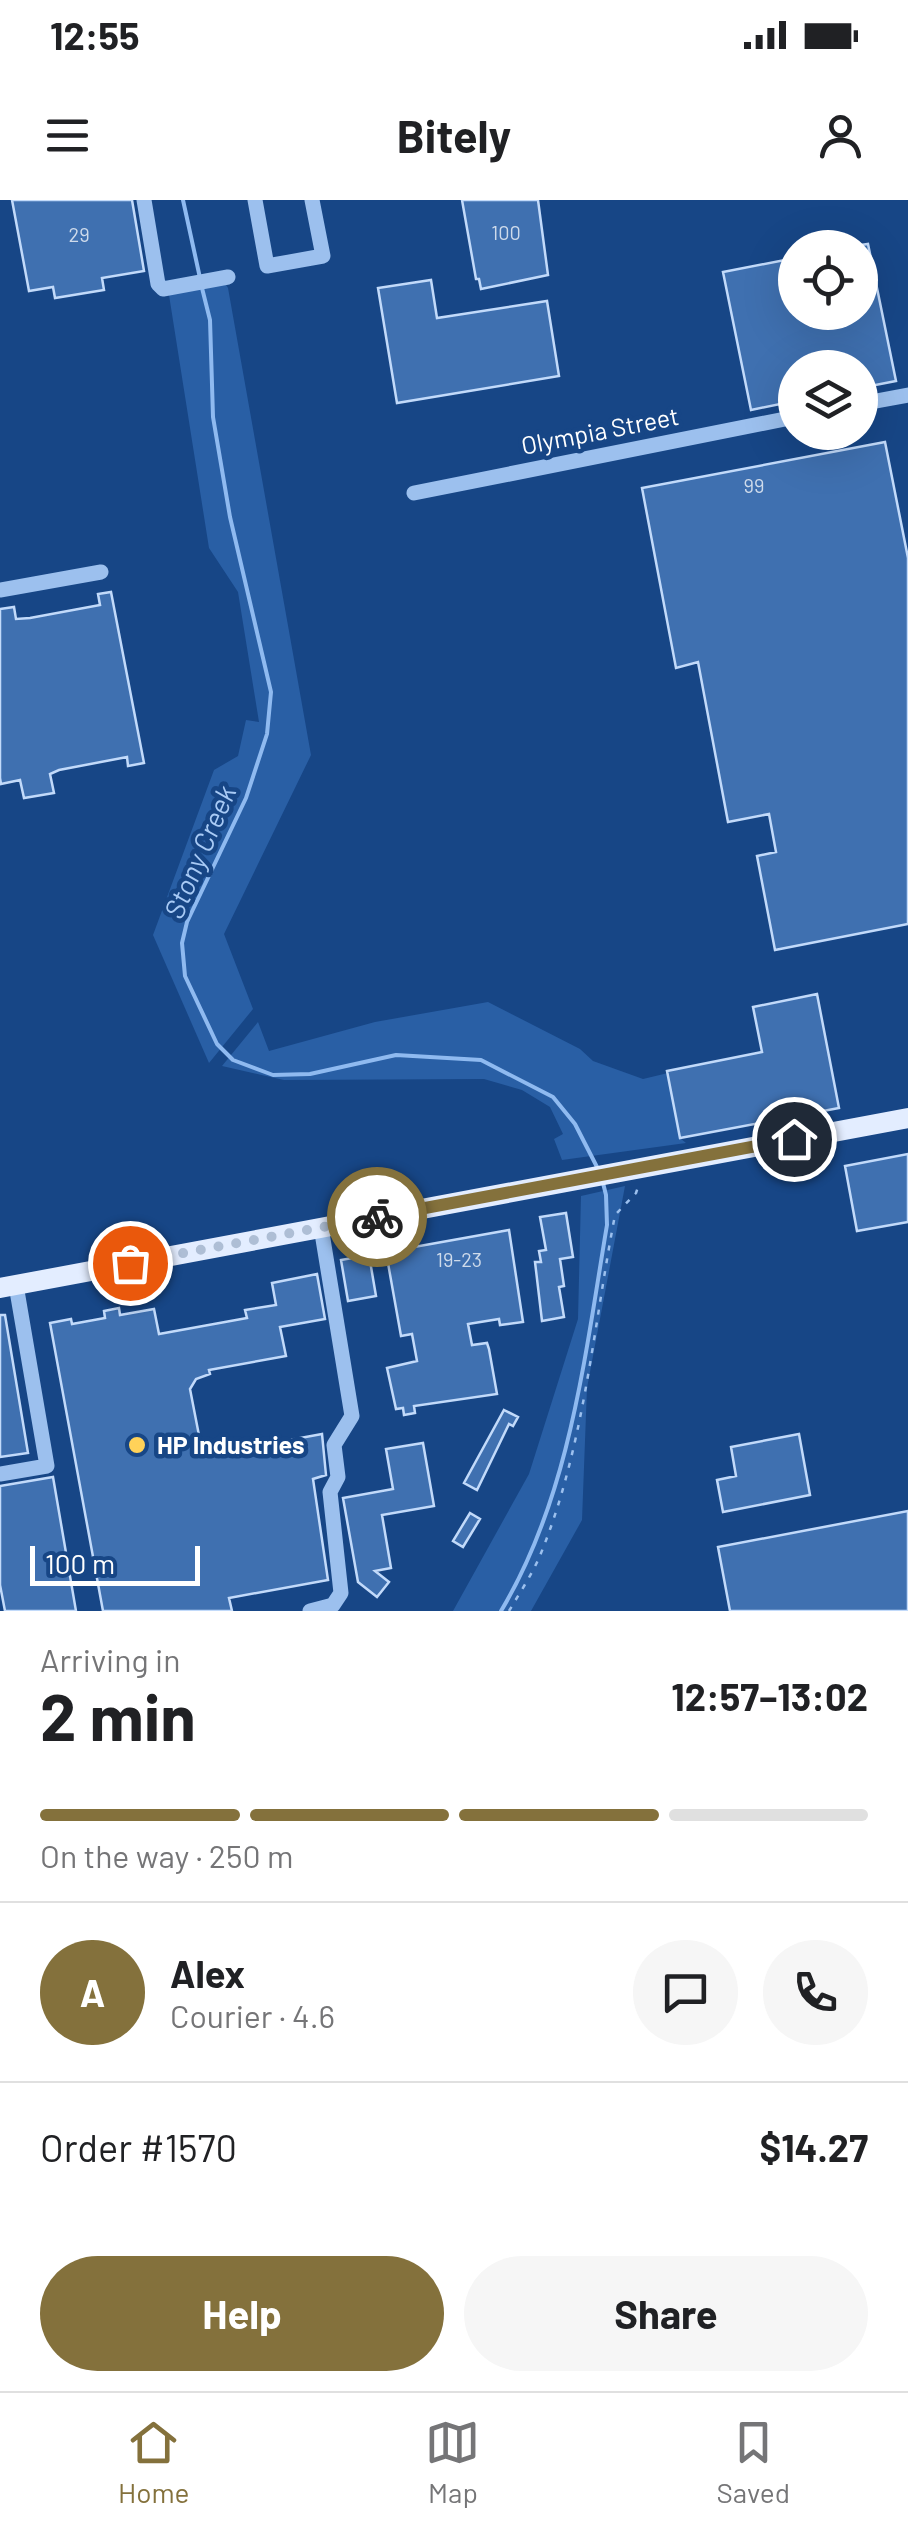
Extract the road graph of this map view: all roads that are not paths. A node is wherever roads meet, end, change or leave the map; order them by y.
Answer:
1 (144, 200) edge
2 (255, 200) edge
3 (312, 200) edge
4 (228, 277) dead end
5 (908, 395) edge
6 (878, 401) edge
7 (778, 420) edge
8 (414, 493) dead end
9 (101, 572) dead end
10 (0, 590) edge
11 (908, 1118) edge
12 (321, 1228) junction
13 (8, 1286) edge
14 (0, 1474) edge
15 (310, 1611) edge

1 - 4 street
2 - 3 street
5 - 6 street
7 - 8 street, Olympia Street
9 - 10 street
11 - 12 main road
12 - 13 main road
12 - 15 street
13 - 14 street

